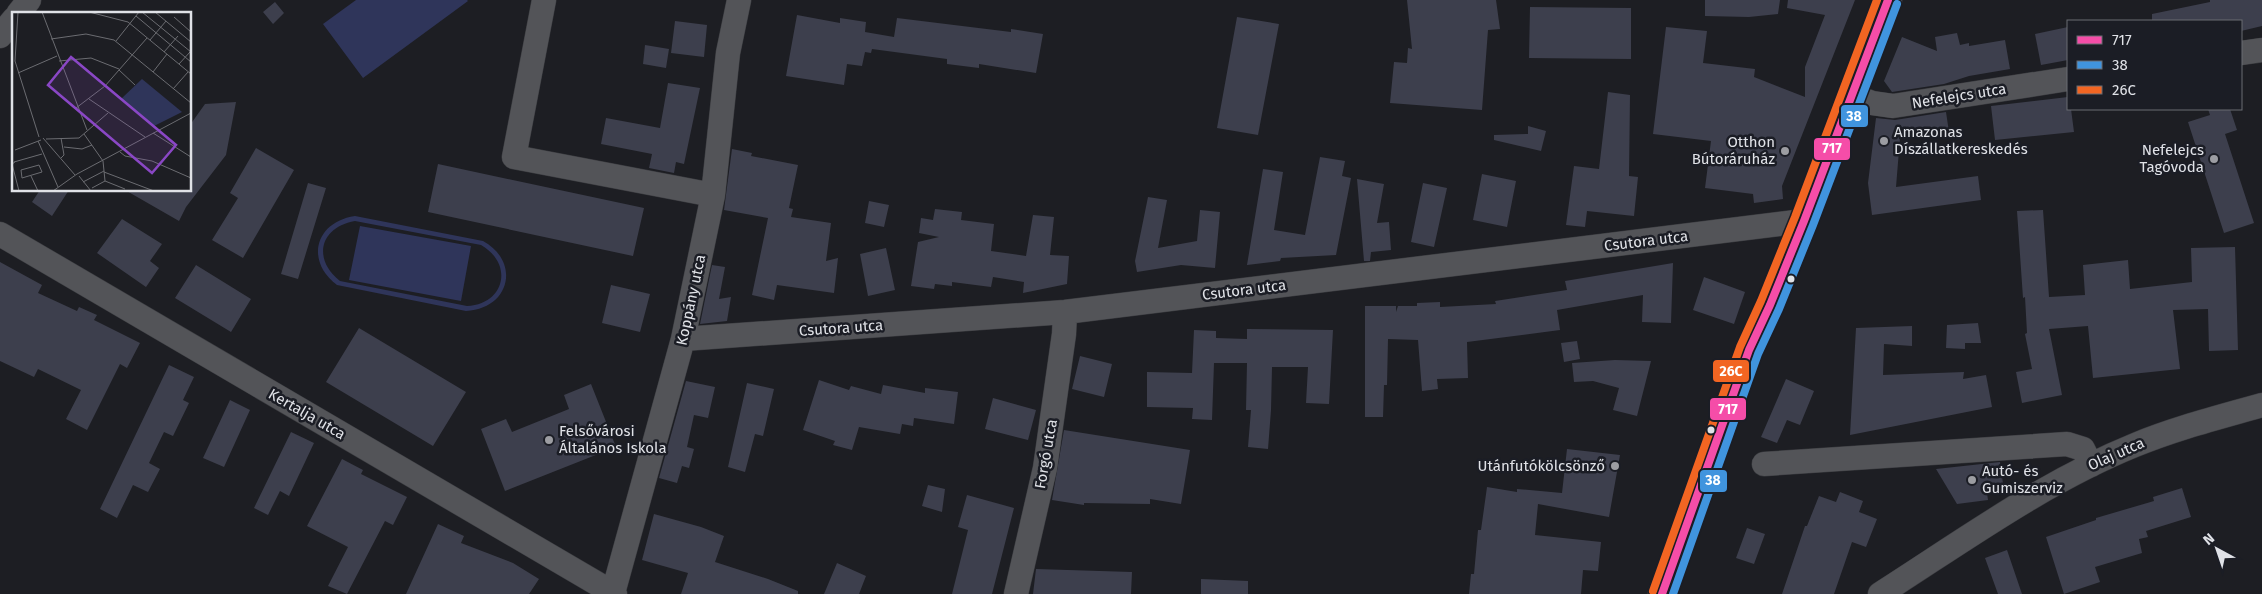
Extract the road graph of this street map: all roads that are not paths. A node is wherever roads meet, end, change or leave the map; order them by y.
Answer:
1 (29, 0) edge
2 (544, 0) edge
3 (739, 0) edge
4 (1888, 0) edge
5 (20, 12) edge
6 (12, 21) edge
7 (0, 36) edge
8 (2262, 50) edge
9 (2242, 53) edge
10 (2067, 79) edge
11 (1851, 95) junction
12 (713, 195) junction
13 (1804, 221) junction
14 (0, 234) edge
15 (1064, 312) junction
16 (683, 339) junction
17 (2262, 406) edge
18 (1764, 464) dead end
19 (2091, 465) junction
20 (614, 594) edge
21 (1016, 594) edge
22 (1662, 594) edge
23 (1880, 594) edge

1 - 5 street
2 - 12 street
3 - 12 street, Koppány utca
4 - 11 main road
6 - 7 street
8 - 9 street
10 - 11 street, Nefelejcs utca
11 - 13 main road
12 - 16 street, Koppány utca
13 - 15 street, Csutora utca
13 - 22 main road
14 - 20 street, Kertalja utca
15 - 16 street, Csutora utca
15 - 21 street, Forgó utca
16 - 20 street, Koppány utca
17 - 19 street, Olaj utca
18 - 19 street
19 - 23 street, Olaj utca

